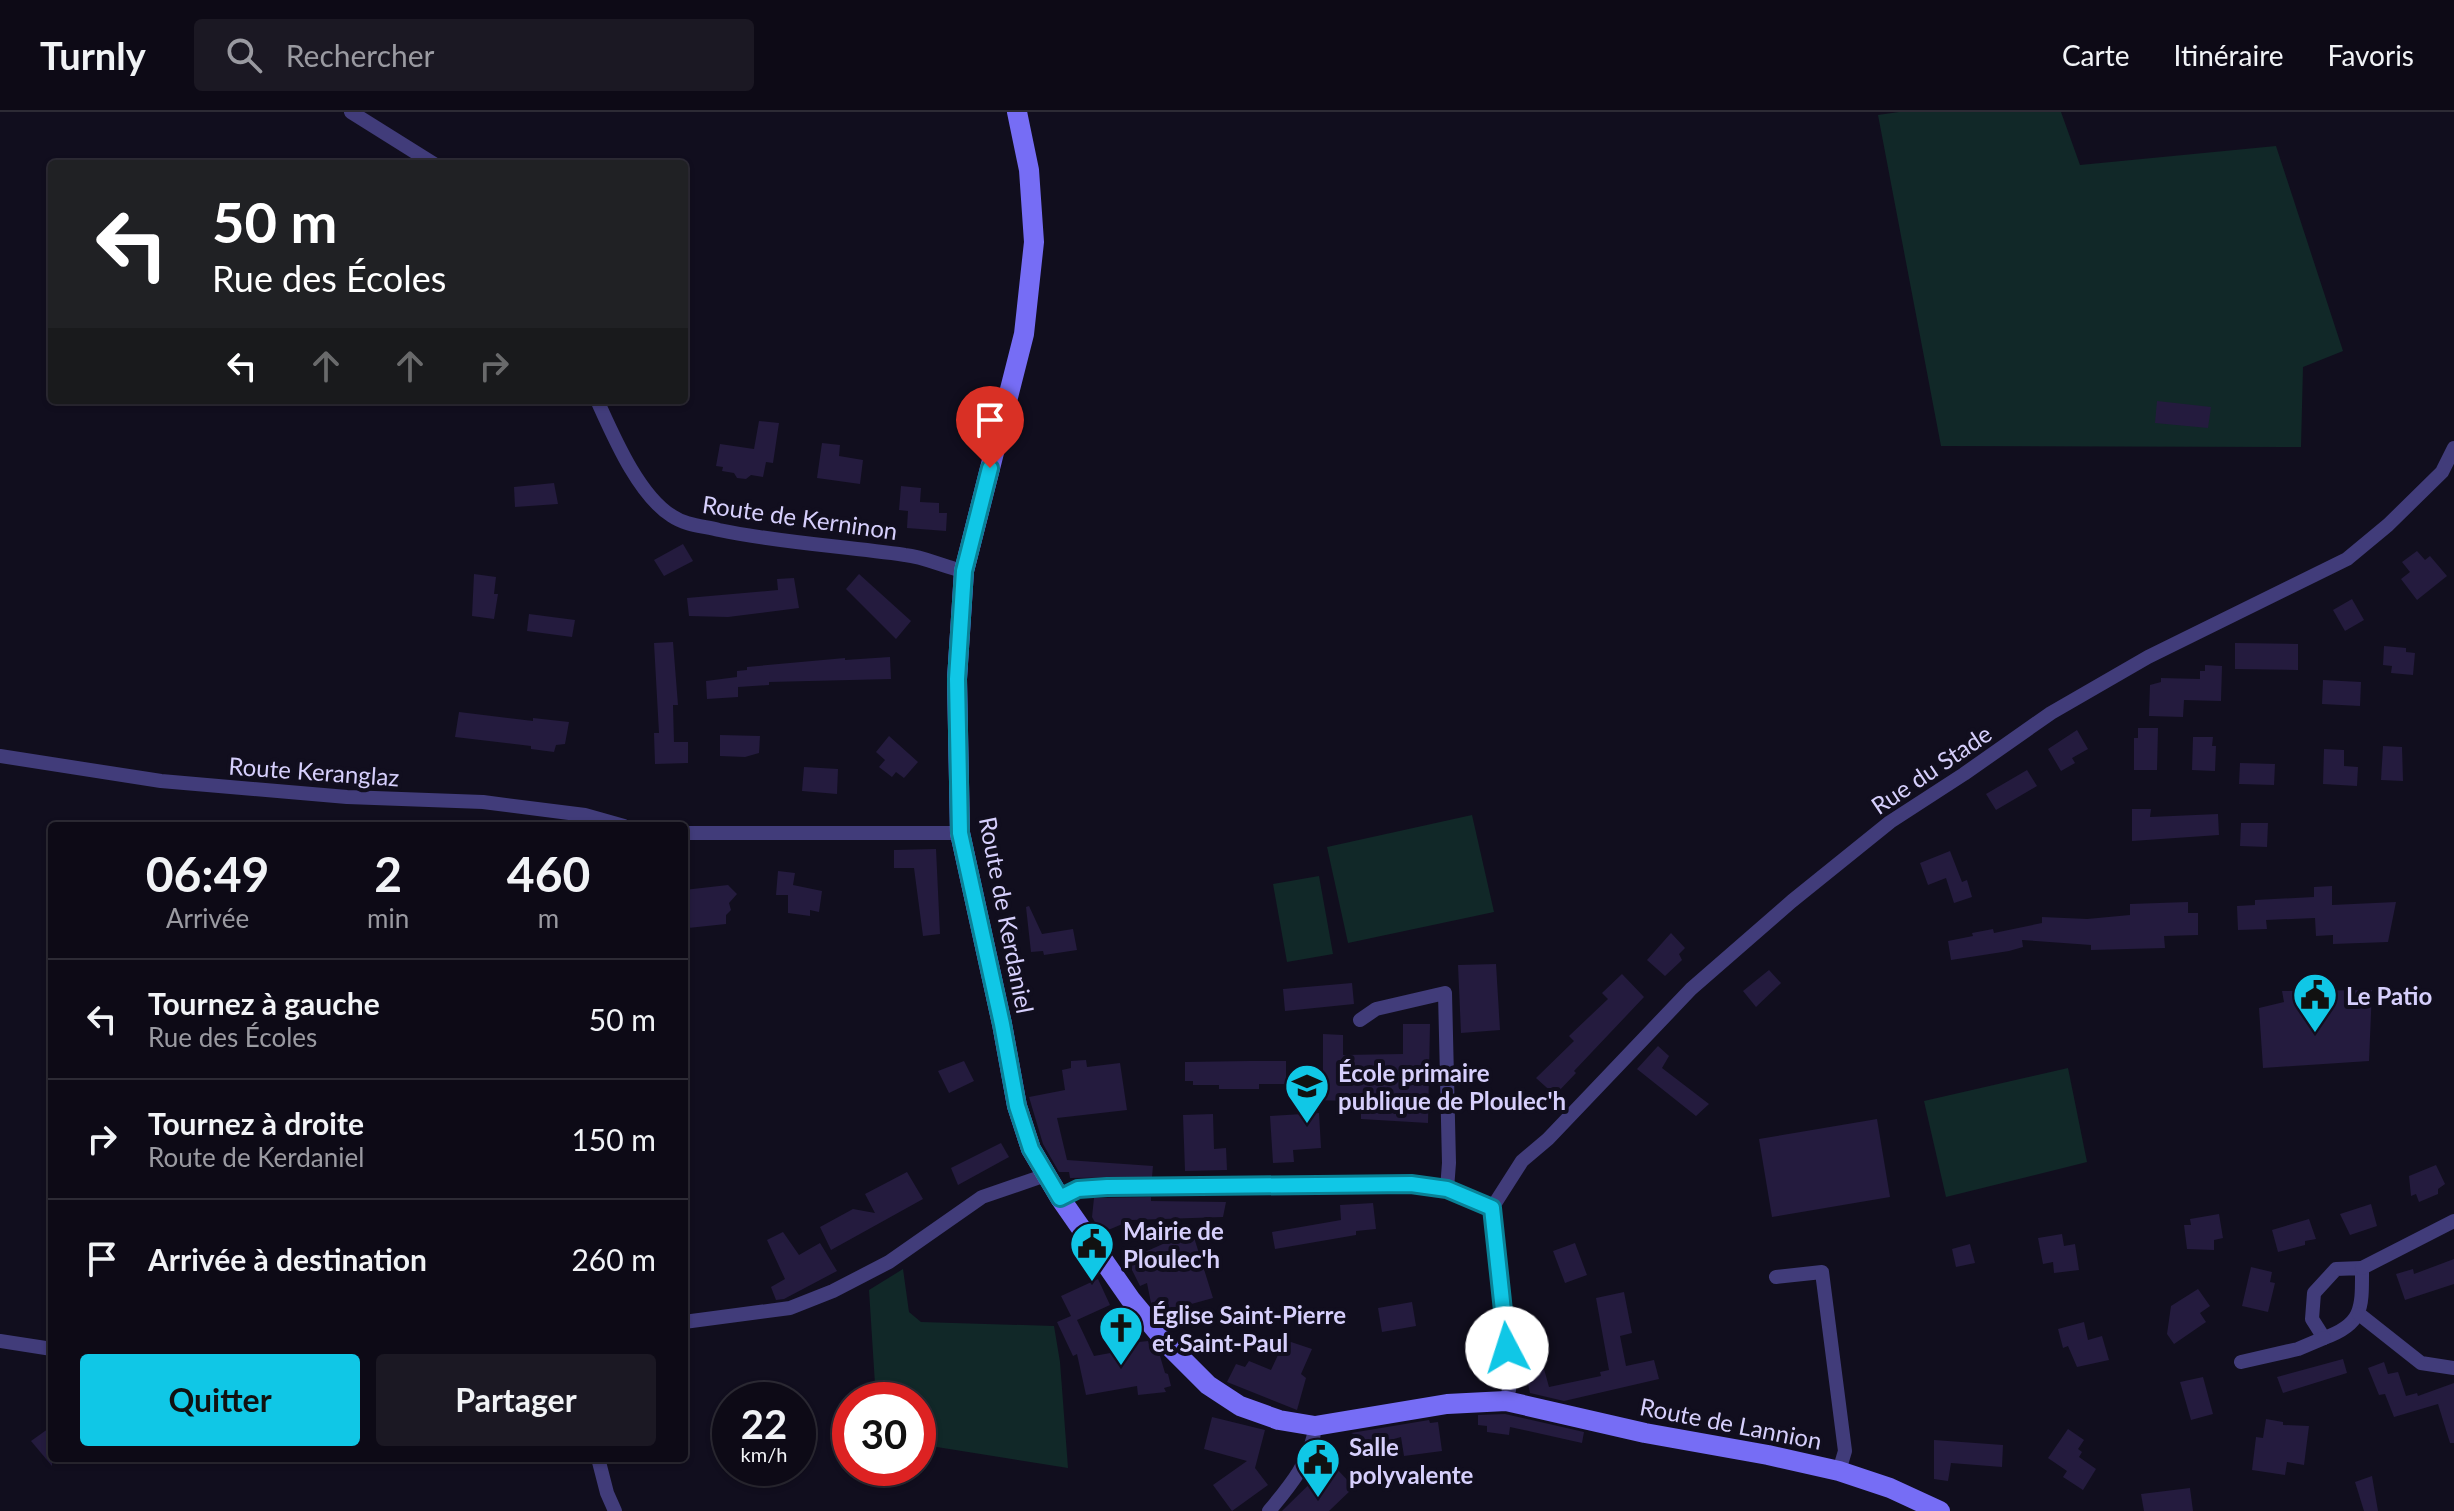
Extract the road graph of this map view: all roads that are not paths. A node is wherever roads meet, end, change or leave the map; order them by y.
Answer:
1 (351, 112) edge
2 (1017, 112) edge
3 (428, 160) edge
4 (599, 404) edge
5 (2454, 448) edge
6 (2448, 472) edge
7 (964, 571) junction
8 (0, 756) edge
9 (610, 822) edge
10 (688, 833) edge
11 (960, 833) junction
12 (1360, 1020) dead end
13 (1046, 1175) junction
14 (1447, 1189) junction
15 (1060, 1198) junction
16 (1492, 1208) junction
17 (2454, 1221) edge
18 (2362, 1268) junction
19 (1776, 1277) dead end
20 (2359, 1314) junction
21 (688, 1321) edge
22 (2324, 1338) junction
23 (0, 1341) edge
24 (48, 1349) edge
25 (2241, 1362) dead end
26 (2454, 1368) edge
27 (1506, 1401) junction
28 (1315, 1426) junction
29 (599, 1462) edge
30 (1839, 1471) junction
31 (615, 1511) edge
32 (1269, 1511) edge
33 (1940, 1511) edge

1 - 3 street
2 - 7 street, Route de Kerdaniel
4 - 7 street, Route de Kerninon
5 - 6 street, Rue du Stade
6 - 16 street, Rue du Stade
7 - 11 street, Route de Kerdaniel
8 - 9 street, Route Keranglaz
10 - 11 street
11 - 13 street, Route de Kerdaniel
12 - 14 street
13 - 15 street, Route de Kerdaniel
13 - 21 street
14 - 15 street
14 - 16 street
15 - 28 street, Route de Kerdaniel
16 - 27 street
17 - 18 street
18 - 20 street
18 - 22 street
19 - 30 street
20 - 22 street
20 - 26 street
22 - 25 street
23 - 24 street
27 - 28 street, Route de Lannion
27 - 30 street, Route de Lannion
28 - 32 street
29 - 31 street
30 - 33 street, Route de Lannion

